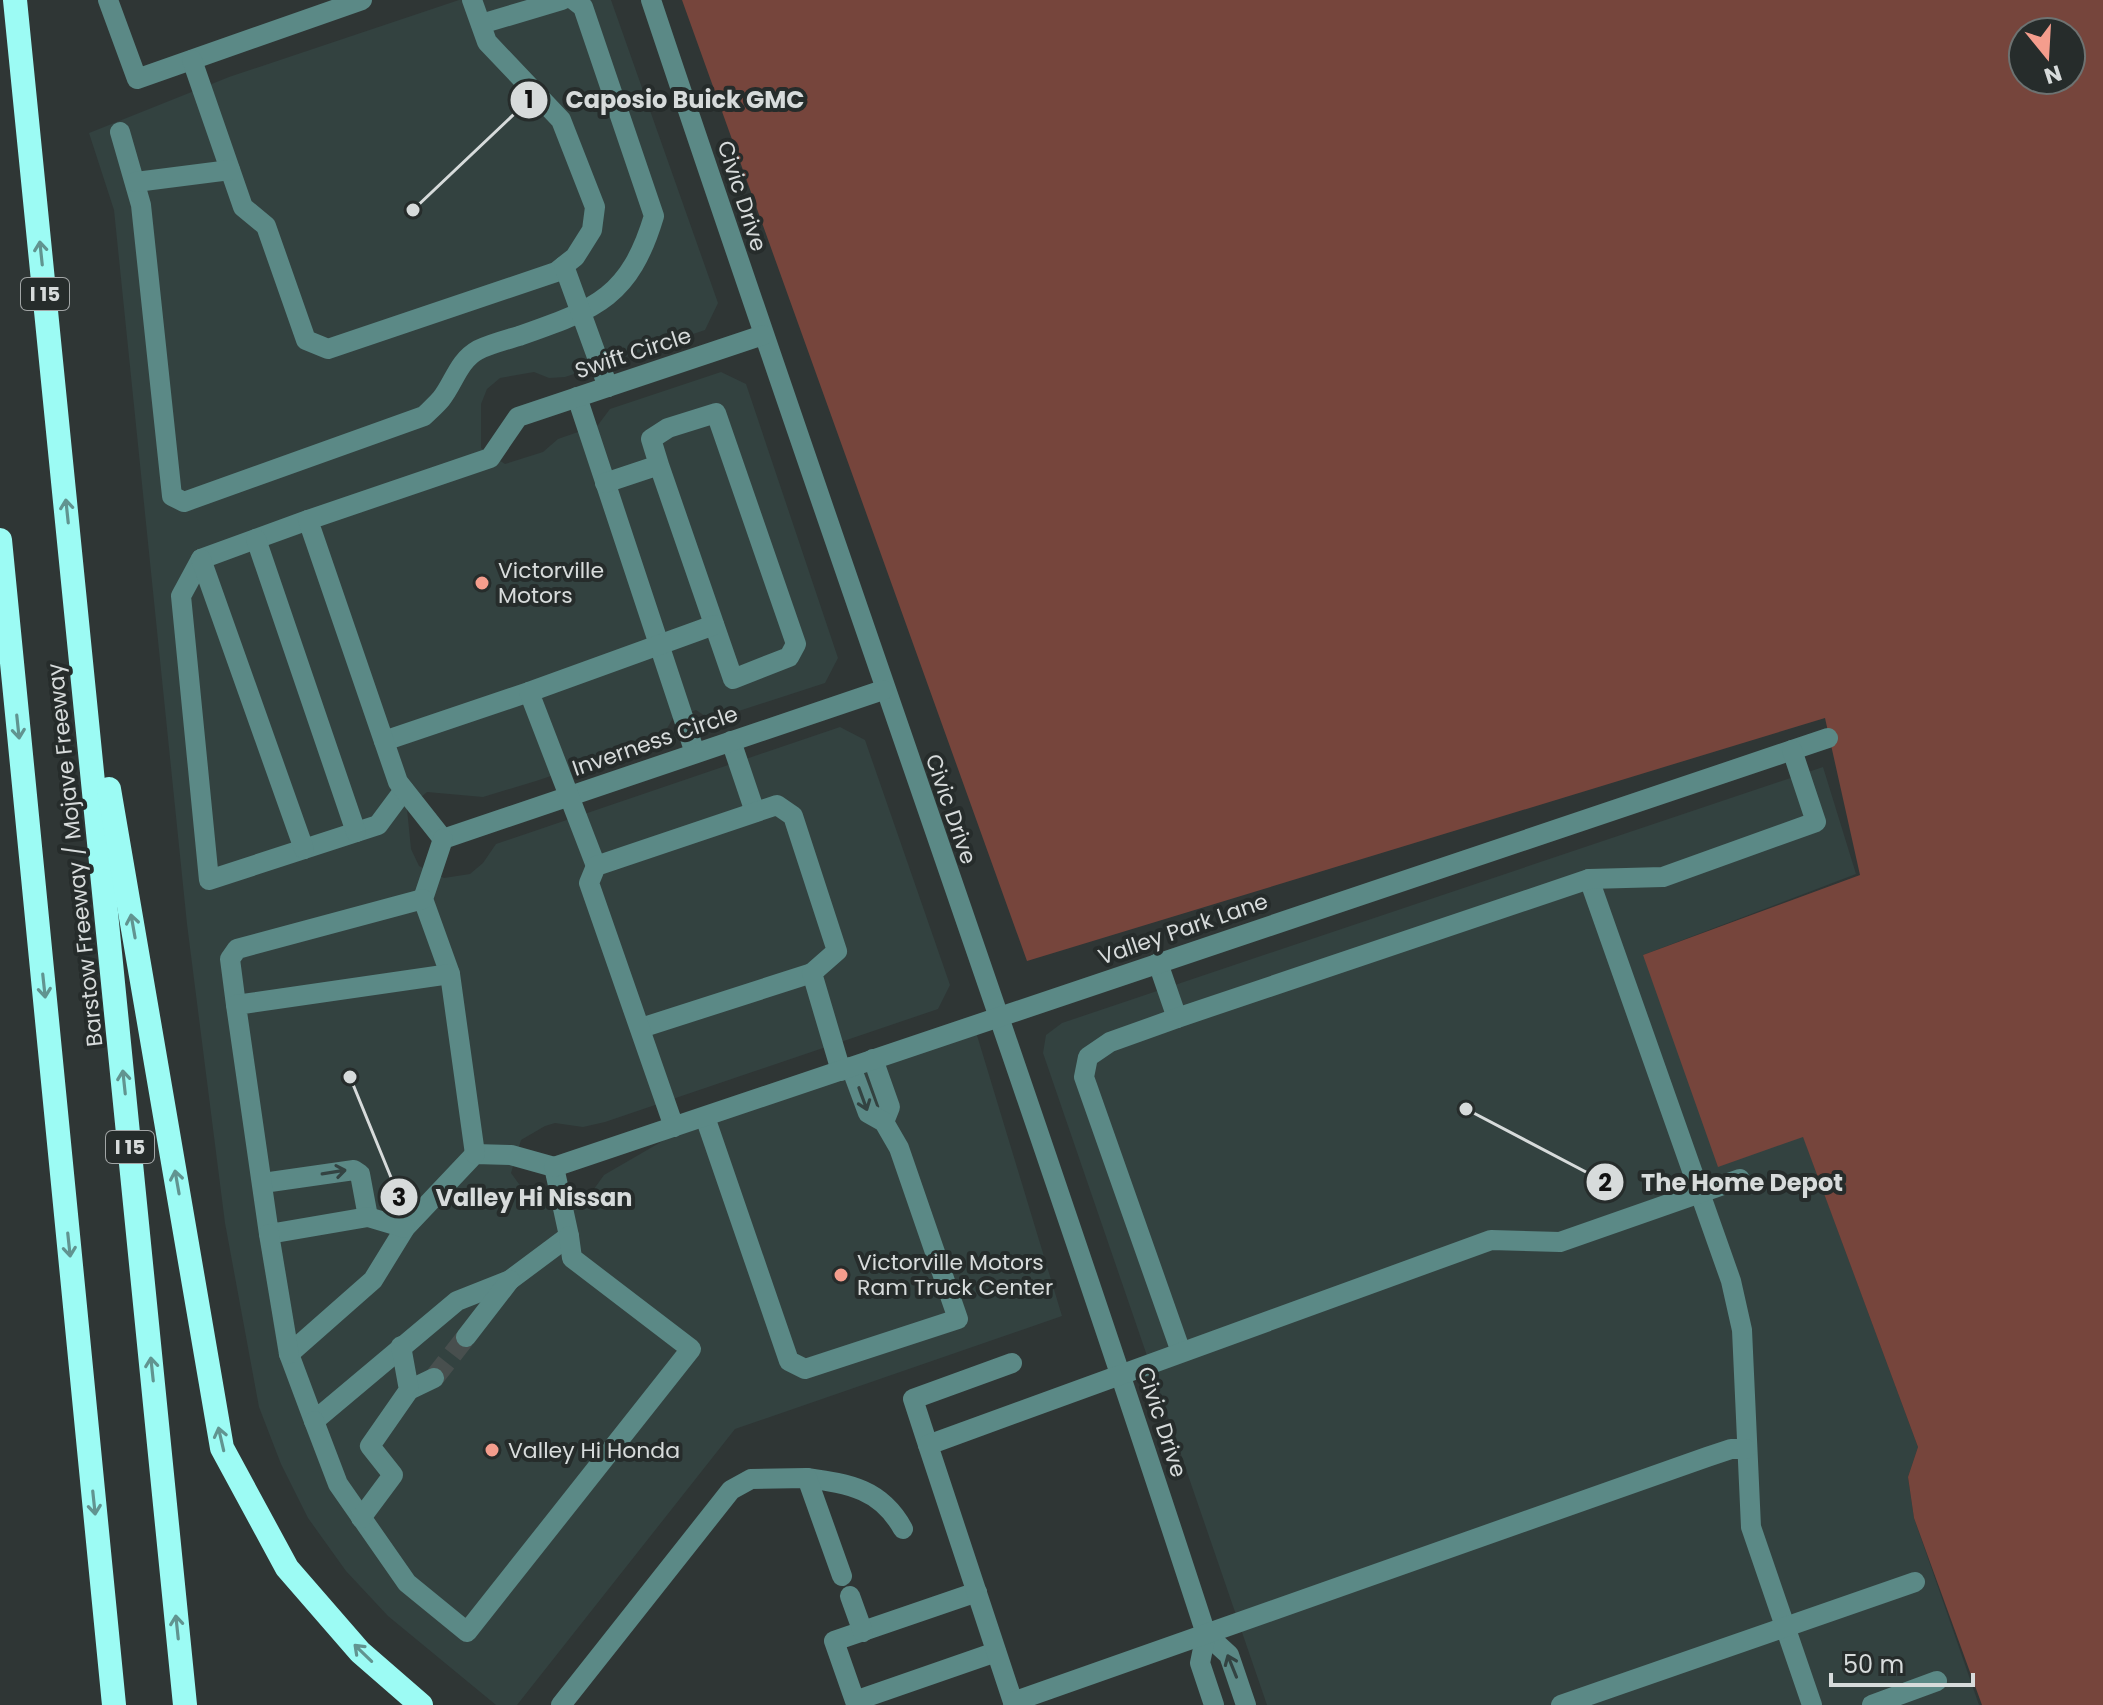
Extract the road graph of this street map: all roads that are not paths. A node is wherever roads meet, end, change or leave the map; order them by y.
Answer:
1 (15, 0) edge
2 (108, 0) edge
3 (362, 0) edge
4 (472, 0) edge
5 (562, 0) edge
6 (574, 0) edge
7 (651, 0) edge
8 (307, 9) edge
9 (481, 24) junction
10 (192, 60) junction
11 (120, 132) dead end
12 (230, 170) junction
13 (136, 182) junction
14 (564, 266) junction
15 (581, 314) junction
16 (763, 335) junction
17 (608, 387) junction
18 (577, 397) junction
19 (659, 465) junction
20 (605, 483) junction
21 (308, 520) junction
22 (256, 539) junction
23 (0, 540) edge
24 (201, 559) junction
25 (75, 589) junction
26 (2, 599) edge
27 (714, 625) junction
28 (660, 646) junction
29 (883, 690) junction
30 (529, 692) junction
31 (1828, 738) dead end
32 (384, 741) junction
33 (731, 741) junction
34 (1792, 750) junction
35 (695, 753) junction
36 (404, 790) junction
37 (569, 796) junction
38 (755, 812) junction
39 (356, 832) junction
40 (443, 839) junction
41 (304, 849) junction
42 (596, 866) junction
43 (1589, 879) junction
44 (423, 899) junction
45 (1158, 963) junction
46 (812, 973) junction
47 (450, 974) junction
48 (236, 1005) junction
49 (998, 1017) junction
50 (1177, 1018) junction
51 (641, 1028) junction
52 (873, 1059) junction
53 (846, 1069) junction
54 (705, 1117) junction
55 (884, 1122) junction
56 (674, 1127) junction
57 (475, 1154) junction
58 (554, 1167) junction
59 (1740, 1179) dead end
60 (263, 1183) junction
61 (1701, 1194) junction
62 (368, 1217) junction
63 (405, 1228) junction
64 (269, 1234) junction
65 (569, 1236) junction
66 (510, 1280) junction
67 (466, 1337) tunnel mouth
68 (401, 1346) junction
69 (1181, 1352) junction
70 (289, 1354) junction
71 (1012, 1363) dead end
72 (1122, 1375) junction
73 (434, 1378) tunnel mouth
74 (409, 1390) junction
75 (314, 1421) junction
76 (928, 1445) junction
77 (1746, 1449) junction
78 (807, 1478) junction
79 (361, 1518) junction
80 (903, 1529) dead end
81 (842, 1576) dead end
82 (1915, 1582) dead end
83 (977, 1592) junction
84 (850, 1596) dead end
85 (1784, 1626) junction
86 (863, 1632) junction
87 (1206, 1634) junction
88 (996, 1652) junction
89 (1937, 1681) dead end
90 (850, 1703) edge
91 (1014, 1704) edge
92 (114, 1705) edge
93 (185, 1705) edge
94 (421, 1705) edge
95 (561, 1705) edge
96 (1214, 1705) edge
97 (1246, 1705) edge
98 (1561, 1705) edge
99 (1812, 1705) edge
100 (1872, 1705) edge

25 -> 1 highway, Barstow Freeway / Mojave Freeway / I 15
2 - 10 street
3 - 8 street
4 - 9 street
5 - 9 street
6 - 15 street
7 - 16 street, Civic Drive
8 - 10 street
9 - 14 street
10 - 12 street
11 - 13 street
12 - 13 street
12 - 14 street
13 - 15 street
14 - 15 street
15 - 17 street
16 - 17 street, Swift Circle
16 - 29 street, Civic Drive
17 - 18 street, Swift Circle
18 - 20 street
18 - 21 street, Swift Circle
19 - 20 street
19 - 27 street
19 - 27 street
20 - 28 street
21 - 22 street
21 - 32 street
22 - 24 street
22 - 39 street
23 - 26 highway, Barstow Freeway / Mojave Freeway
24 - 41 street
24 - 41 street
93 -> 25 highway, Barstow Freeway / Mojave Freeway / I 15
94 -> 25 highway
26 -> 92 highway, Barstow Freeway / Mojave Freeway
27 - 28 street
28 - 30 street
28 - 35 street
29 - 33 street, Inverness Circle
29 - 49 street, Civic Drive
30 - 32 street
30 - 37 street
31 - 34 street, Valley Park Lane
32 - 36 street
33 - 35 street, Inverness Circle
33 - 38 street
34 - 43 street
34 - 45 street, Valley Park Lane
35 - 37 street, Inverness Circle
36 - 39 street
36 - 40 street
37 - 40 street, Inverness Circle
37 - 42 street
38 - 42 street
38 - 46 street
39 - 41 street
40 - 44 street
42 - 51 street
43 - 50 street
43 - 61 street
44 - 47 street
44 - 48 street
45 - 49 street, Valley Park Lane
45 - 50 street
46 - 51 street
46 - 53 street
47 - 48 street
47 - 57 street
48 - 60 street
49 - 52 street, Valley Park Lane
49 - 72 street, Civic Drive
50 - 69 street
51 - 56 street
52 - 53 street, Valley Park Lane
52 - 55 street
53 - 54 street, Valley Park Lane
53 -> 55 street
54 - 55 street
54 - 56 street, Valley Park Lane
56 - 58 street, Valley Park Lane
57 - 58 street
57 - 63 street
58 - 65 street
59 - 61 street
60 -> 62 street
60 - 64 street
61 - 69 street
61 - 77 street
62 - 63 street
62 - 64 street
63 - 70 street
64 - 70 street
65 - 66 street
65 - 79 street
66 - 67 street
66 - 68 street
68 - 74 street
68 - 75 street
69 - 72 street
70 - 75 street
71 - 76 street
72 - 76 street
72 - 87 street, Civic Drive
73 - 74 street
74 - 79 street
75 - 79 street
76 - 83 street
77 - 85 street
77 - 87 street
78 - 80 street
78 - 81 street
78 - 95 street
82 - 85 street
83 - 86 street
83 - 88 street
84 - 86 street
85 - 98 street
85 - 99 street
86 - 90 street
87 - 91 street
87 - 96 street, Civic Drive
97 -> 87 street, Civic Drive
88 - 90 street
88 - 91 street
89 - 100 street

